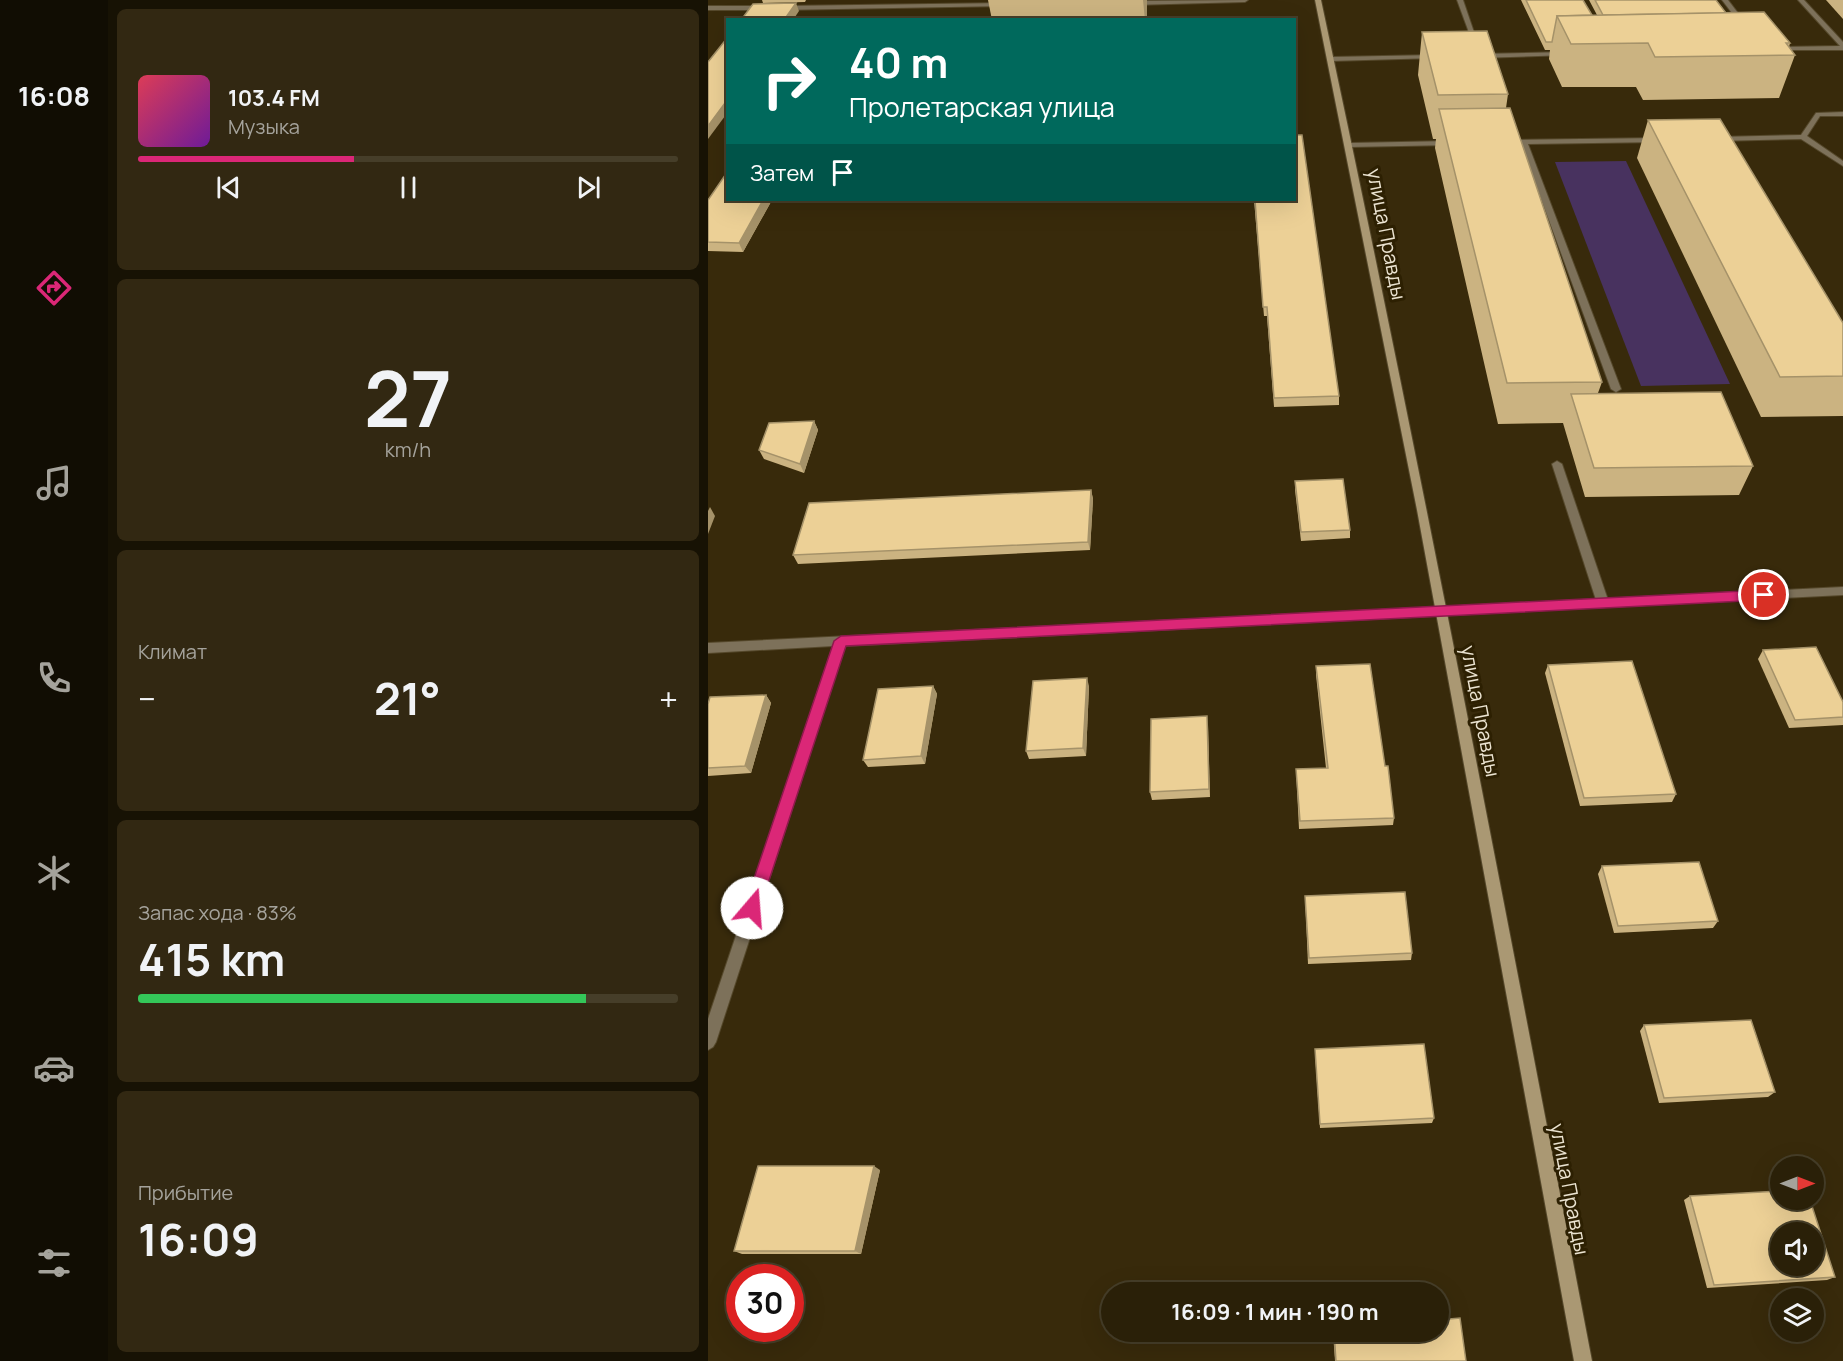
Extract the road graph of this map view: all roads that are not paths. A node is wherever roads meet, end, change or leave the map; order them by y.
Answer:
1 (1245, 0) edge
2 (1318, 0) edge
3 (1460, 0) edge
4 (1725, 0) edge
5 (1802, 0) edge
6 (1128, 3) dead end
7 (1016, 5) dead end
8 (708, 8) edge
9 (1751, 33) edge
10 (1843, 47) edge
11 (1764, 49) edge
12 (1576, 54) edge
13 (1446, 56) edge
14 (1469, 56) edge
15 (1481, 56) junction
16 (1331, 59) junction
17 (1843, 114) edge
18 (1803, 137) junction
19 (1726, 138) junction
20 (1703, 139) edge
21 (1667, 140) edge
22 (1501, 142) edge
23 (1524, 142) junction
24 (1454, 143) edge
25 (1350, 145) junction
26 (1732, 148) edge
27 (1843, 164) edge
28 (1616, 389) dead end
29 (1557, 464) dead end
30 (1843, 591) edge
31 (1603, 603) junction
32 (1443, 612) junction
33 (841, 641) junction
34 (708, 648) edge
35 (708, 1042) edge
36 (1582, 1361) edge

1 - 6 street
2 - 16 street, улица Правды
3 - 15 street
4 - 9 street
5 - 10 street
7 - 8 street
10 - 11 street
12 - 15 street
13 - 16 street
14 - 15 street
16 - 25 street, улица Правды
17 - 18 street
18 - 19 street
18 - 27 street
19 - 20 street
19 - 26 street
21 - 23 street
22 - 23 street
23 - 28 street
24 - 25 street
25 - 32 street, улица Правды
29 - 31 street
30 - 31 street
31 - 32 street
32 - 33 street
32 - 36 street, улица Правды
33 - 34 street
33 - 35 street

